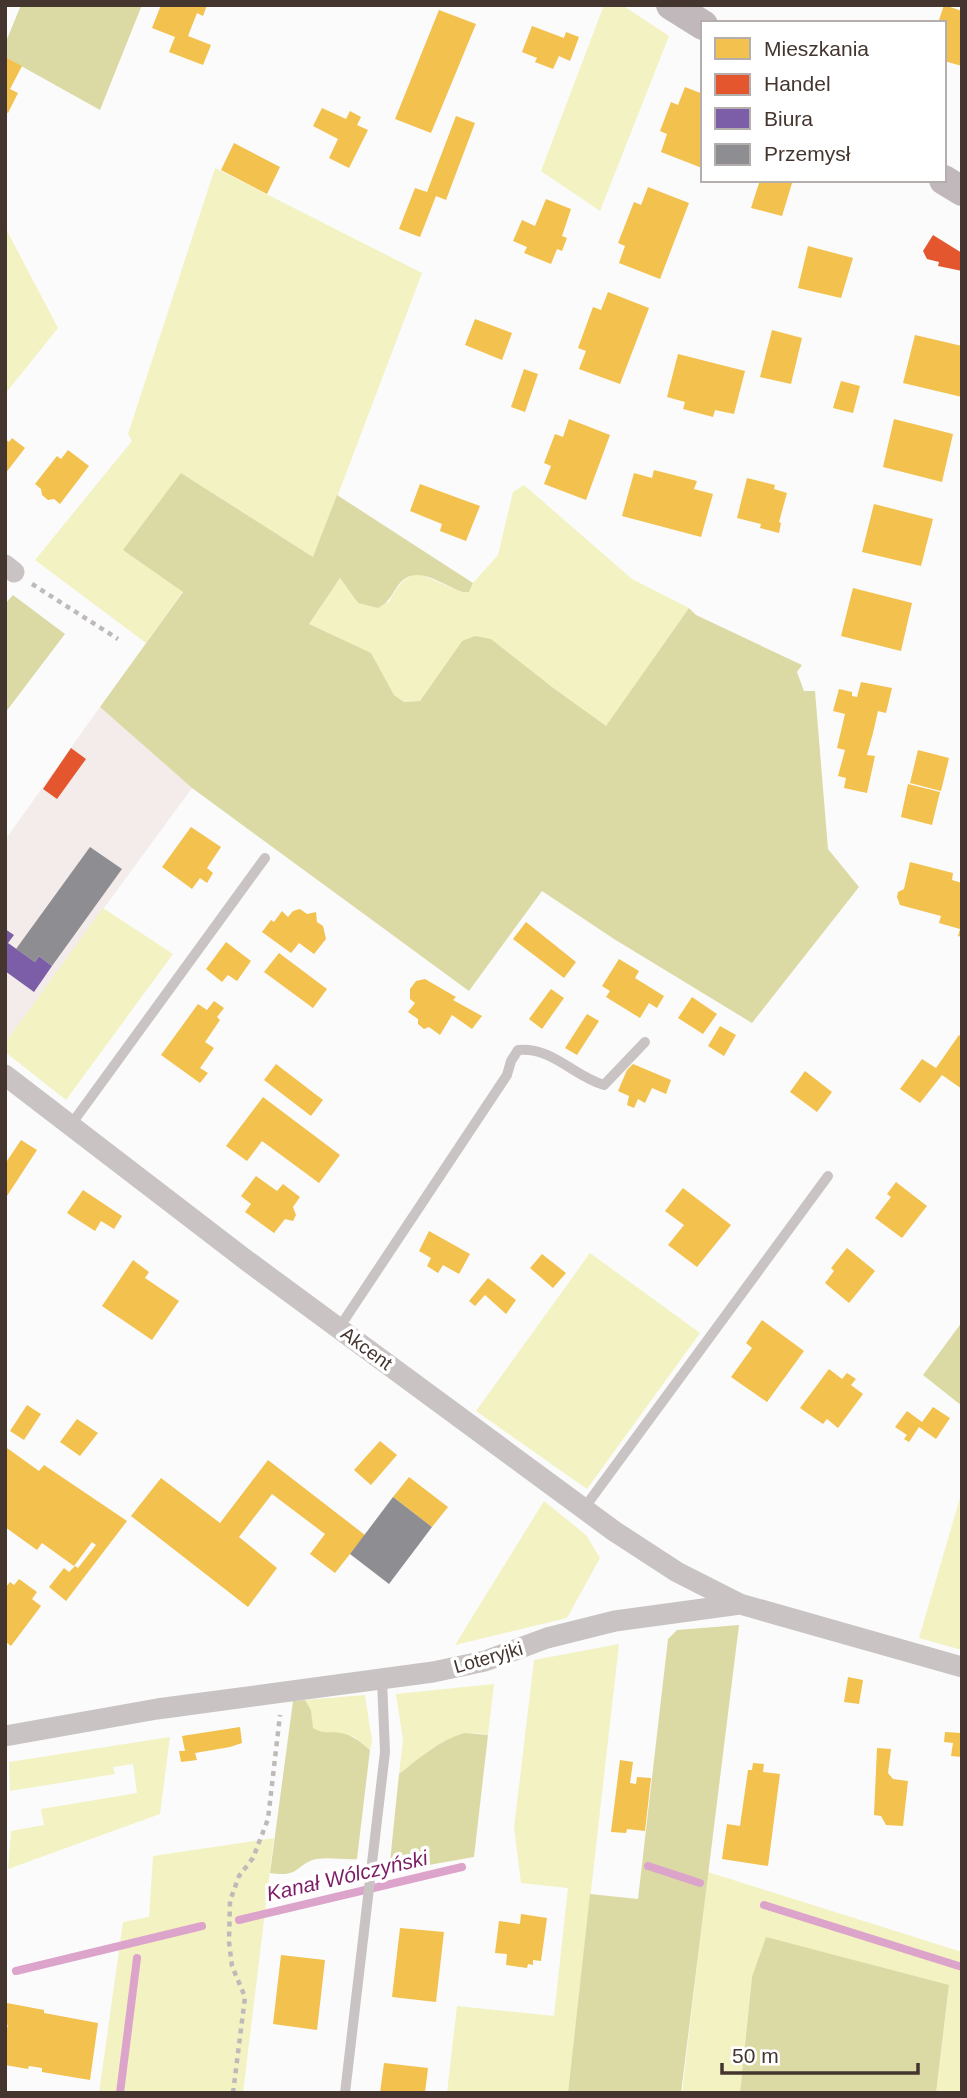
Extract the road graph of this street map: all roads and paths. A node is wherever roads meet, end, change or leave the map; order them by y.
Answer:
1 (671, 5) edge
2 (701, 24) edge
3 (946, 181) edge
4 (962, 191) edge
5 (10, 568) edge
6 (118, 639) dead end
7 (265, 858) dead end
8 (645, 1042) dead end
9 (5, 1075) edge
10 (70, 1126) junction
11 (828, 1176) dead end
12 (340, 1328) junction
13 (585, 1507) junction
14 (740, 1604) junction
15 (962, 1667) edge
16 (382, 1680) junction
17 (272, 1694) junction
18 (5, 1736) edge
19 (233, 2093) edge
20 (345, 2093) edge

1 - 2 street
3 - 4 street
5 - 6 path
7 - 10 lane
8 - 12 lane
9 - 10 street, Akcent
10 - 12 street, Akcent
11 - 13 lane
12 - 13 street, Akcent
13 - 14 street, Akcent
14 - 15 street, Loteryjki
14 - 16 street, Loteryjki
16 - 17 street, Loteryjki
16 - 20 lane
17 - 18 street, Loteryjki
17 - 19 path

